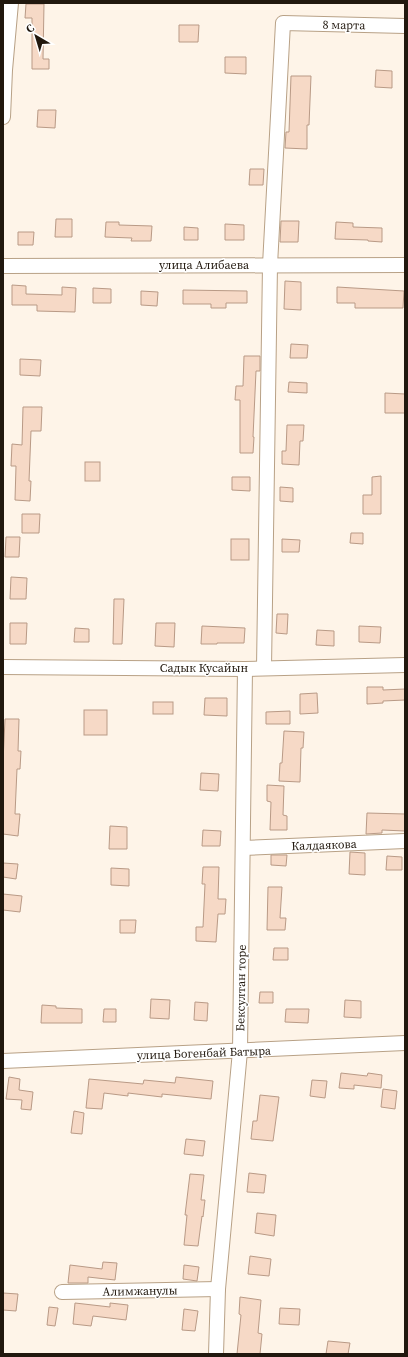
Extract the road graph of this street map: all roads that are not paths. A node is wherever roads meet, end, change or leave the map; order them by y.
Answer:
1 (11, 3) edge
2 (405, 26) edge
3 (4, 70) edge
4 (3, 117) edge
5 (270, 265) junction
6 (405, 265) edge
7 (3, 266) edge
8 (405, 665) edge
9 (3, 667) edge
10 (264, 668) junction
11 (246, 669) junction
12 (405, 841) edge
13 (243, 848) junction
14 (405, 1043) edge
15 (240, 1051) junction
16 (3, 1061) edge
17 (218, 1290) junction
18 (62, 1292) dead end
19 (216, 1354) edge

1 - 3 street
2 - 5 street, 8 марта
3 - 4 street
5 - 6 street, улица Алибаева
5 - 7 street, улица Алибаева
5 - 10 street
8 - 10 street, Садык Кусайын
9 - 11 street, Садык Кусайын
10 - 11 street, Садык Кусайын
11 - 13 street, Бексултан торе
12 - 13 street, Калдаякова
13 - 15 street, Бексултан торе
14 - 15 street, улица Богенбай Батыра
15 - 16 street, улица Богенбай Батыра
15 - 17 street, Бексултан торе
17 - 18 street, Алимжанулы
17 - 19 street, Бексултан торе

